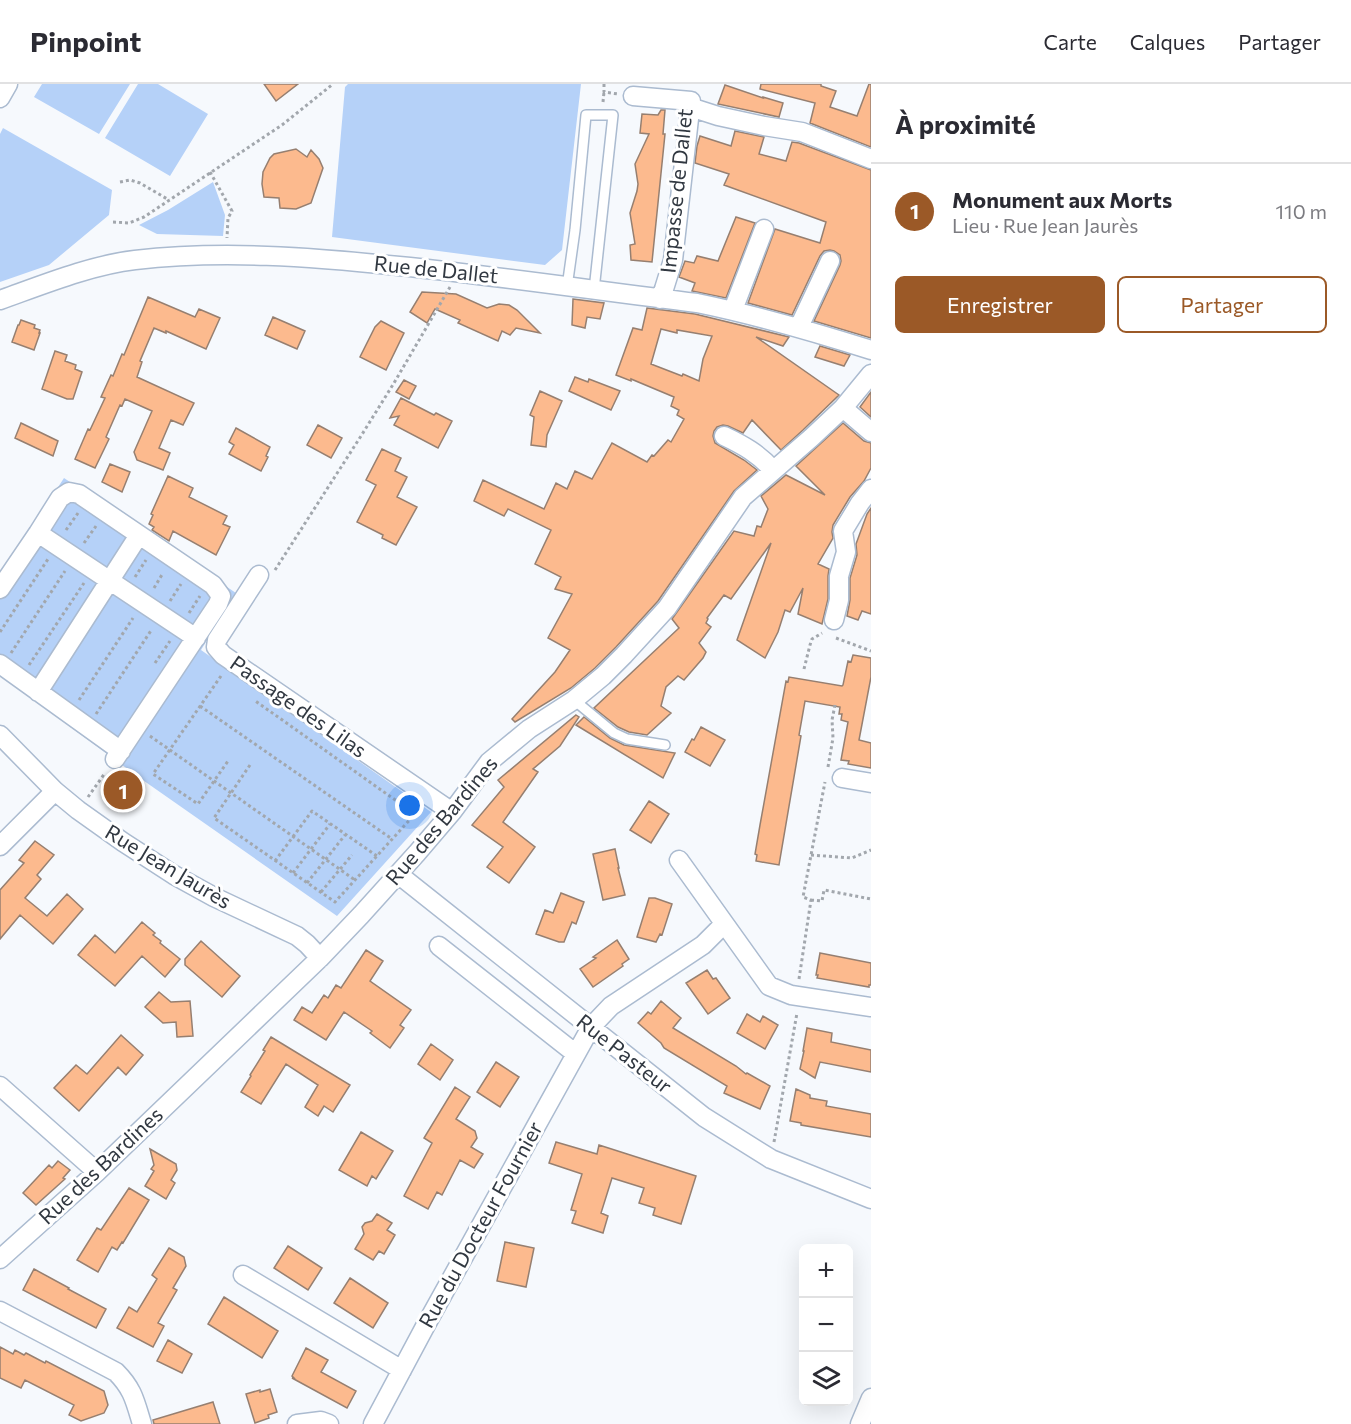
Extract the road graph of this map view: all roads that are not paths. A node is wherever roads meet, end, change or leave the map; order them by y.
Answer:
1 (8, 84) edge
2 (633, 96) dead end
3 (0, 98) edge
4 (690, 107) junction
5 (871, 159) edge
6 (764, 229) dead end
7 (830, 261) dead end
8 (567, 287) junction
9 (594, 290) junction
10 (660, 299) junction
11 (0, 300) edge
12 (733, 310) junction
13 (799, 327) junction
14 (871, 350) edge
15 (871, 374) edge
16 (843, 408) junction
17 (871, 432) edge
18 (724, 436) dead end
19 (773, 470) junction
20 (871, 489) edge
21 (38, 533) junction
22 (139, 535) junction
23 (259, 575) road end
24 (110, 581) junction
25 (0, 588) edge
26 (833, 628) road end
27 (196, 638) junction
28 (1, 665) edge
29 (38, 692) junction
30 (574, 700) junction
31 (0, 735) edge
32 (665, 745) dead end
33 (842, 778) dead end
34 (871, 783) edge
35 (55, 791) junction
36 (452, 812) junction
37 (0, 846) edge
38 (679, 860) dead end
39 (398, 874) junction
40 (724, 924) junction
41 (439, 946) dead end
42 (320, 958) junction
43 (871, 1007) edge
44 (591, 1027) junction
45 (576, 1054) junction
46 (0, 1086) edge
47 (97, 1172) junction
48 (871, 1199) edge
49 (0, 1259) edge
50 (243, 1275) dead end
51 (0, 1311) edge
52 (402, 1370) junction
53 (871, 1398) edge
54 (142, 1424) edge
55 (297, 1424) edge
56 (329, 1424) edge
57 (373, 1424) edge
58 (860, 1424) edge

1 - 3 street
2 - 4 street, Impasse de Dallet
4 - 5 street
4 - 10 street, Impasse de Dallet
6 - 12 street
7 - 13 street
8 - 9 street, Rue de Dallet
8 - 9 lane
8 - 11 street, Rue de Dallet
9 - 10 street, Rue de Dallet
10 - 12 street, Rue de Dallet
12 - 13 street, Rue de Dallet
13 - 14 street, Rue de Dallet
15 - 16 street, Rue des Bardines
16 - 17 street
16 - 19 street, Rue des Bardines
18 - 19 street
19 - 30 street, Rue des Bardines
20 - 26 street
21 - 22 street
21 - 24 street
21 - 25 street
22 - 24 street
22 - 27 street
23 - 36 street, Passage des Lilas
24 - 27 street
24 - 29 street
27 - 29 street
28 - 29 street
30 - 32 lane
30 - 36 street, Rue des Bardines
31 - 35 street, Rue Jean Jaurès
33 - 34 street
35 - 37 street
35 - 42 street, Rue Jean Jaurès
36 - 39 street, Rue des Bardines
38 - 40 street
39 - 42 street, Rue des Bardines
39 - 44 street, Rue Pasteur
40 - 43 street
40 - 44 street, Rue du Docteur Fournier
41 - 45 street
42 - 47 street, Rue des Bardines
44 - 45 street, Rue du Docteur Fournier
44 - 48 street, Rue Pasteur
45 - 52 street, Rue du Docteur Fournier
46 - 47 street
47 - 49 street, Rue des Bardines
50 - 52 street
51 - 54 street
52 - 57 street, Rue du Docteur Fournier
53 - 58 street
55 - 56 street

